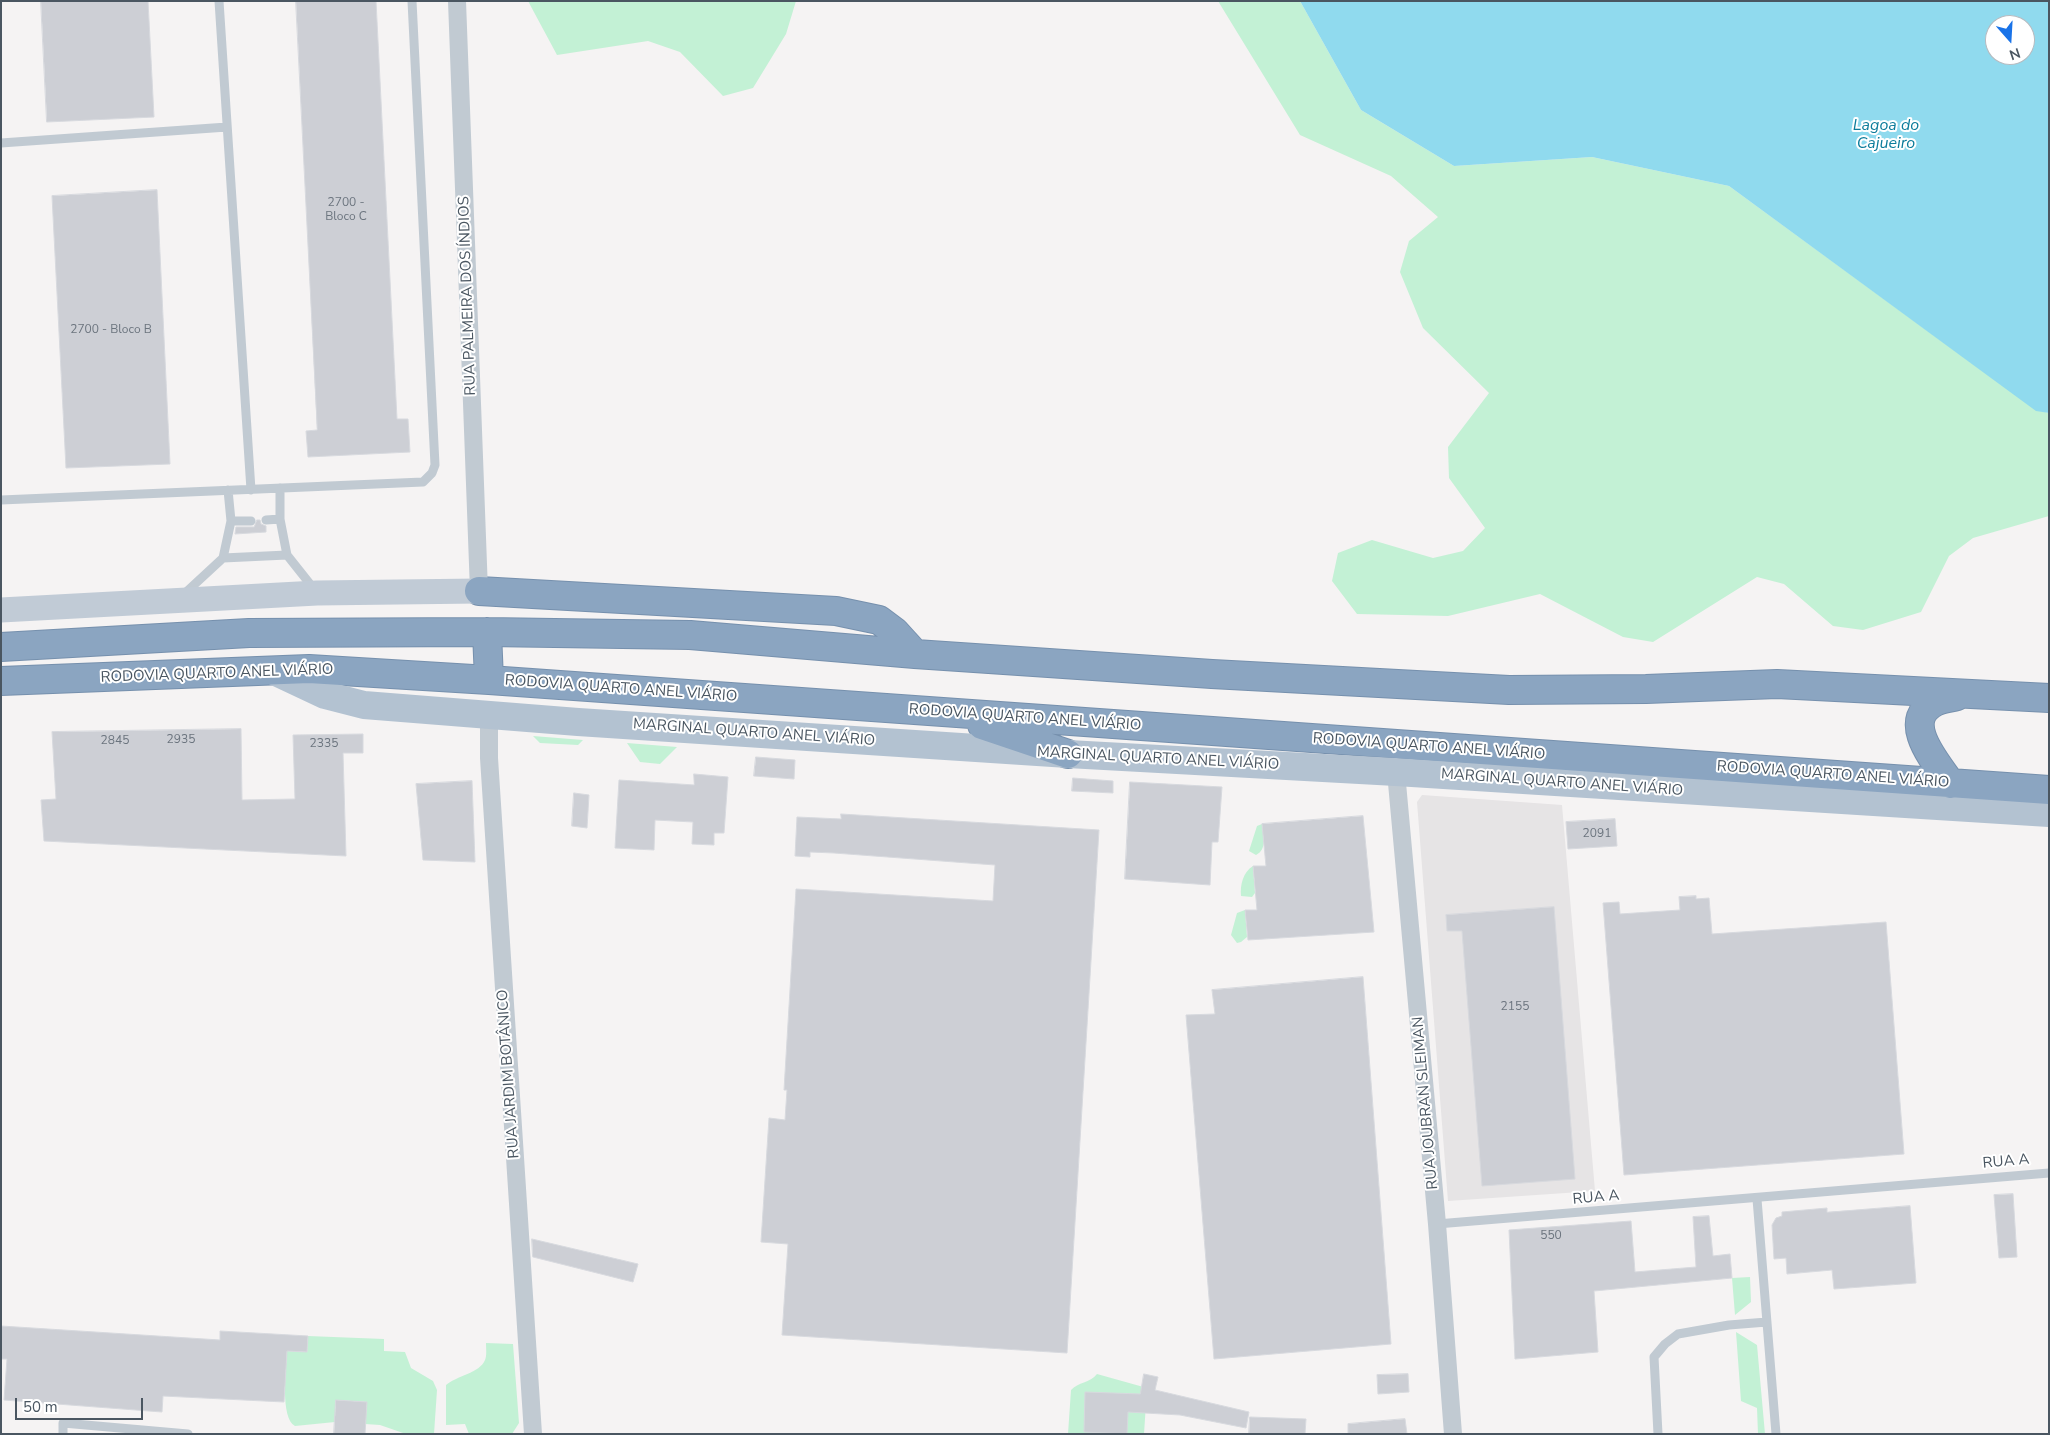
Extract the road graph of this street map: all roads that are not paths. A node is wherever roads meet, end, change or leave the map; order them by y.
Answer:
1 (219, 1) edge
2 (412, 1) edge
3 (457, 1) edge
4 (227, 127) junction
5 (1, 144) edge
6 (280, 488) junction
7 (228, 490) junction
8 (251, 490) junction
9 (1, 500) edge
10 (280, 519) junction
11 (251, 520) dead end
12 (266, 520) dead end
13 (231, 522) junction
14 (287, 554) junction
15 (223, 558) junction
16 (479, 591) junction
17 (317, 593) junction
18 (178, 600) junction
19 (1, 610) edge
20 (487, 632) junction
21 (1, 647) edge
22 (915, 654) junction
23 (274, 671) junction
24 (489, 680) junction
25 (1, 681) edge
26 (1968, 693) junction
27 (2049, 698) edge
28 (934, 711) junction
29 (489, 714) junction
30 (1068, 754) junction
31 (1396, 772) junction
32 (1951, 784) junction
33 (2049, 790) edge
34 (2049, 813) edge
35 (2049, 1173) edge
36 (1757, 1199) junction
37 (1437, 1224) junction
38 (1767, 1322) junction
39 (63, 1434) edge
40 (188, 1434) edge
41 (533, 1434) edge
42 (1453, 1434) edge
43 (1658, 1434) edge
44 (1776, 1434) edge

1 - 4 lane
2 - 6 lane
3 - 16 street, RUA PALMEIRA DOS ÍNDIOS
4 - 5 lane
4 - 8 lane
6 - 8 lane
6 - 10 lane
7 - 8 lane
7 - 9 lane
7 - 13 lane
10 - 12 lane
10 - 14 lane
11 - 13 lane
13 - 15 lane
14 - 15 lane
14 - 17 lane
15 - 18 lane
16 - 17 street
16 - 22 highway
17 - 18 street
18 - 19 street
20 - 21 highway
20 - 22 highway
20 - 24 highway
22 - 26 highway
23 - 24 highway, RODOVIA QUARTO ANEL VIÁRIO
23 - 25 highway, RODOVIA QUARTO ANEL VIÁRIO
23 - 29 main road, MARGINAL QUARTO ANEL VIÁRIO
24 - 28 highway, RODOVIA QUARTO ANEL VIÁRIO
26 - 27 highway
26 - 32 highway
28 - 30 highway
28 - 32 highway, RODOVIA QUARTO ANEL VIÁRIO
29 - 30 main road, MARGINAL QUARTO ANEL VIÁRIO
29 - 41 street, RUA JARDIM BOTÂNICO
30 - 31 main road, MARGINAL QUARTO ANEL VIÁRIO
31 - 34 main road, MARGINAL QUARTO ANEL VIÁRIO
31 - 37 street, RUA JOUBRAN SLEIMAN
32 - 33 highway, RODOVIA QUARTO ANEL VIÁRIO
35 - 36 lane, RUA A
36 - 37 lane, RUA A
36 - 38 lane
37 - 42 street, RUA JOUBRAN SLEIMAN
38 - 43 lane
38 - 44 lane
39 - 40 lane

